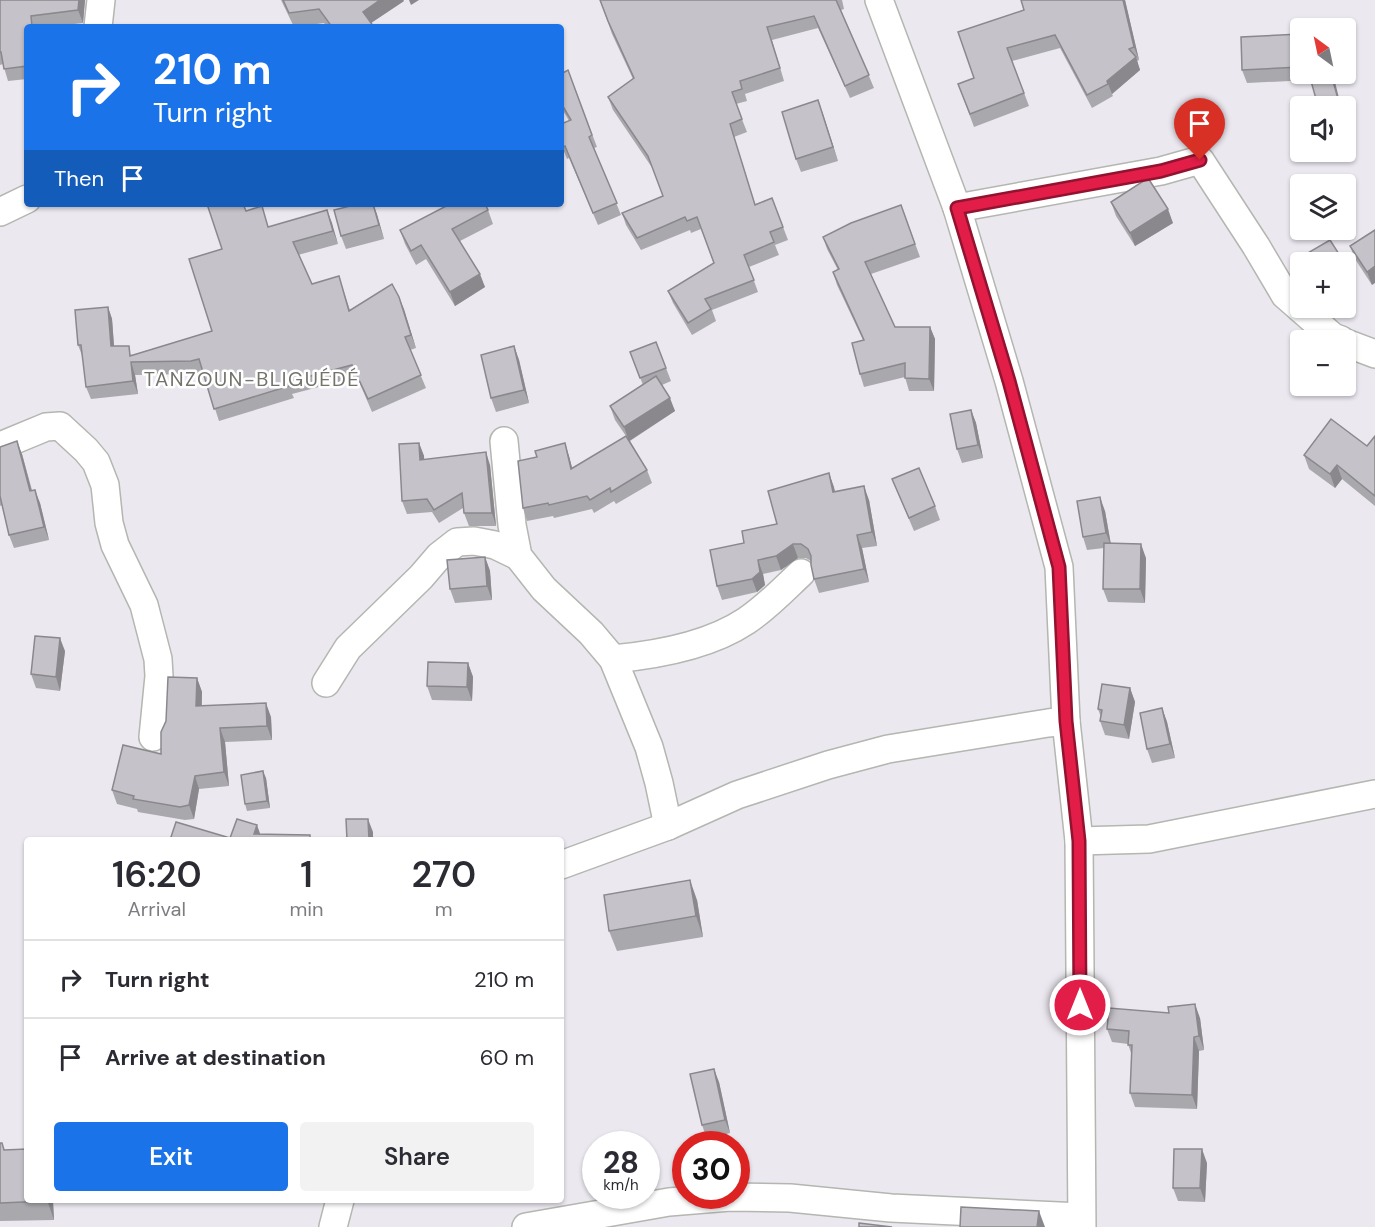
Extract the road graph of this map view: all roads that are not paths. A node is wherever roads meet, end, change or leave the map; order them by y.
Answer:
1 (101, 0) edge
2 (879, 0) edge
3 (98, 24) edge
4 (24, 200) edge
5 (957, 208) junction
6 (0, 212) edge
7 (1324, 330) edge
8 (1356, 347) edge
9 (1375, 354) edge
10 (504, 441) dead end
11 (0, 446) edge
12 (518, 556) junction
13 (801, 573) dead end
14 (613, 659) junction
15 (326, 683) dead end
16 (1066, 721) junction
17 (153, 737) dead end
18 (1375, 794) edge
19 (668, 826) junction
20 (1079, 841) junction
21 (564, 865) edge
22 (338, 1203) edge
23 (1081, 1222) edge
24 (333, 1227) edge
25 (525, 1227) edge

1 - 3 street
2 - 5 street
4 - 6 street
5 - 7 street
5 - 16 street
8 - 9 street
10 - 12 street
11 - 17 street
12 - 14 street
12 - 15 street
13 - 14 street
14 - 19 street
16 - 19 street
16 - 20 street
18 - 20 street
19 - 21 street
20 - 23 street
22 - 24 street
23 - 25 street

